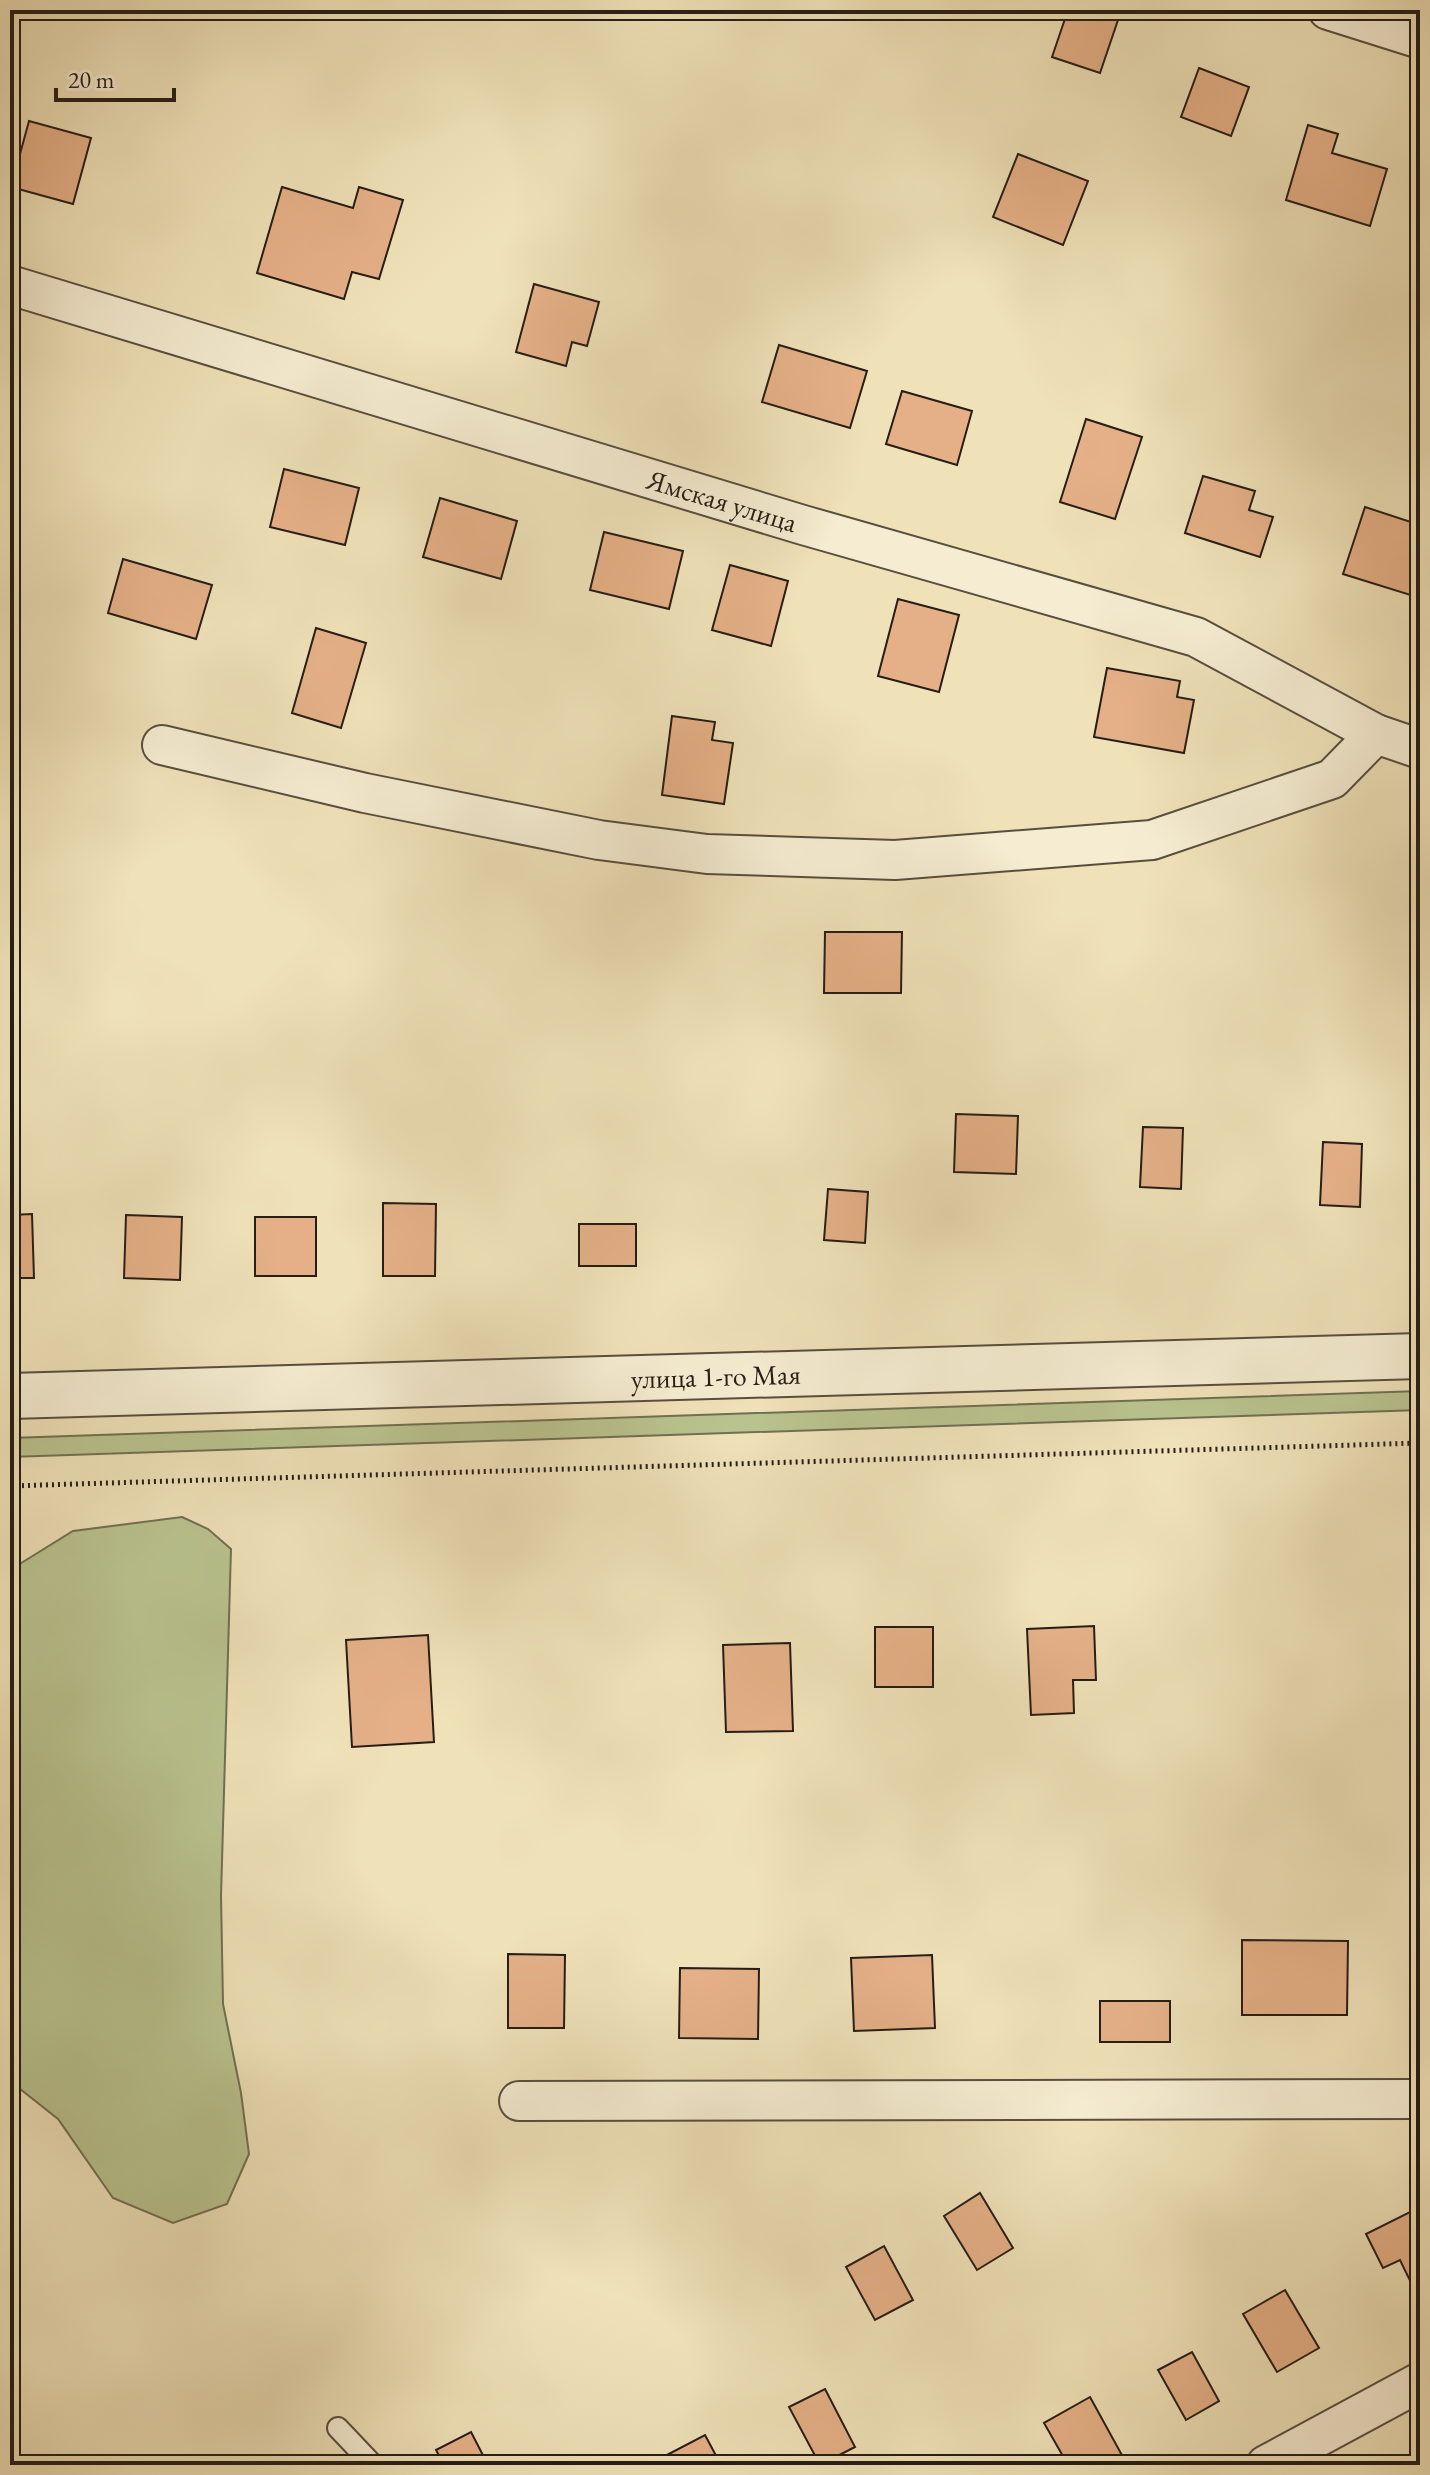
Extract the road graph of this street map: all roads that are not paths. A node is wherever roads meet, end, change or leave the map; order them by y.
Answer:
1 (1328, 10) edge
2 (1420, 39) edge
3 (10, 285) edge
4 (1376, 734) junction
5 (162, 745) dead end
6 (1420, 749) edge
7 (1420, 1356) edge
8 (10, 1396) edge
9 (1420, 2099) edge
10 (519, 2101) dead end
11 (1420, 2382) edge
12 (338, 2428) dead end
13 (373, 2465) edge
14 (1266, 2465) edge

1 - 2 street
3 - 4 street, Ямская улица
4 - 5 street
4 - 6 street, Ямская улица
7 - 8 street, улица 1-го Мая
9 - 10 street
11 - 14 street
12 - 13 lane

